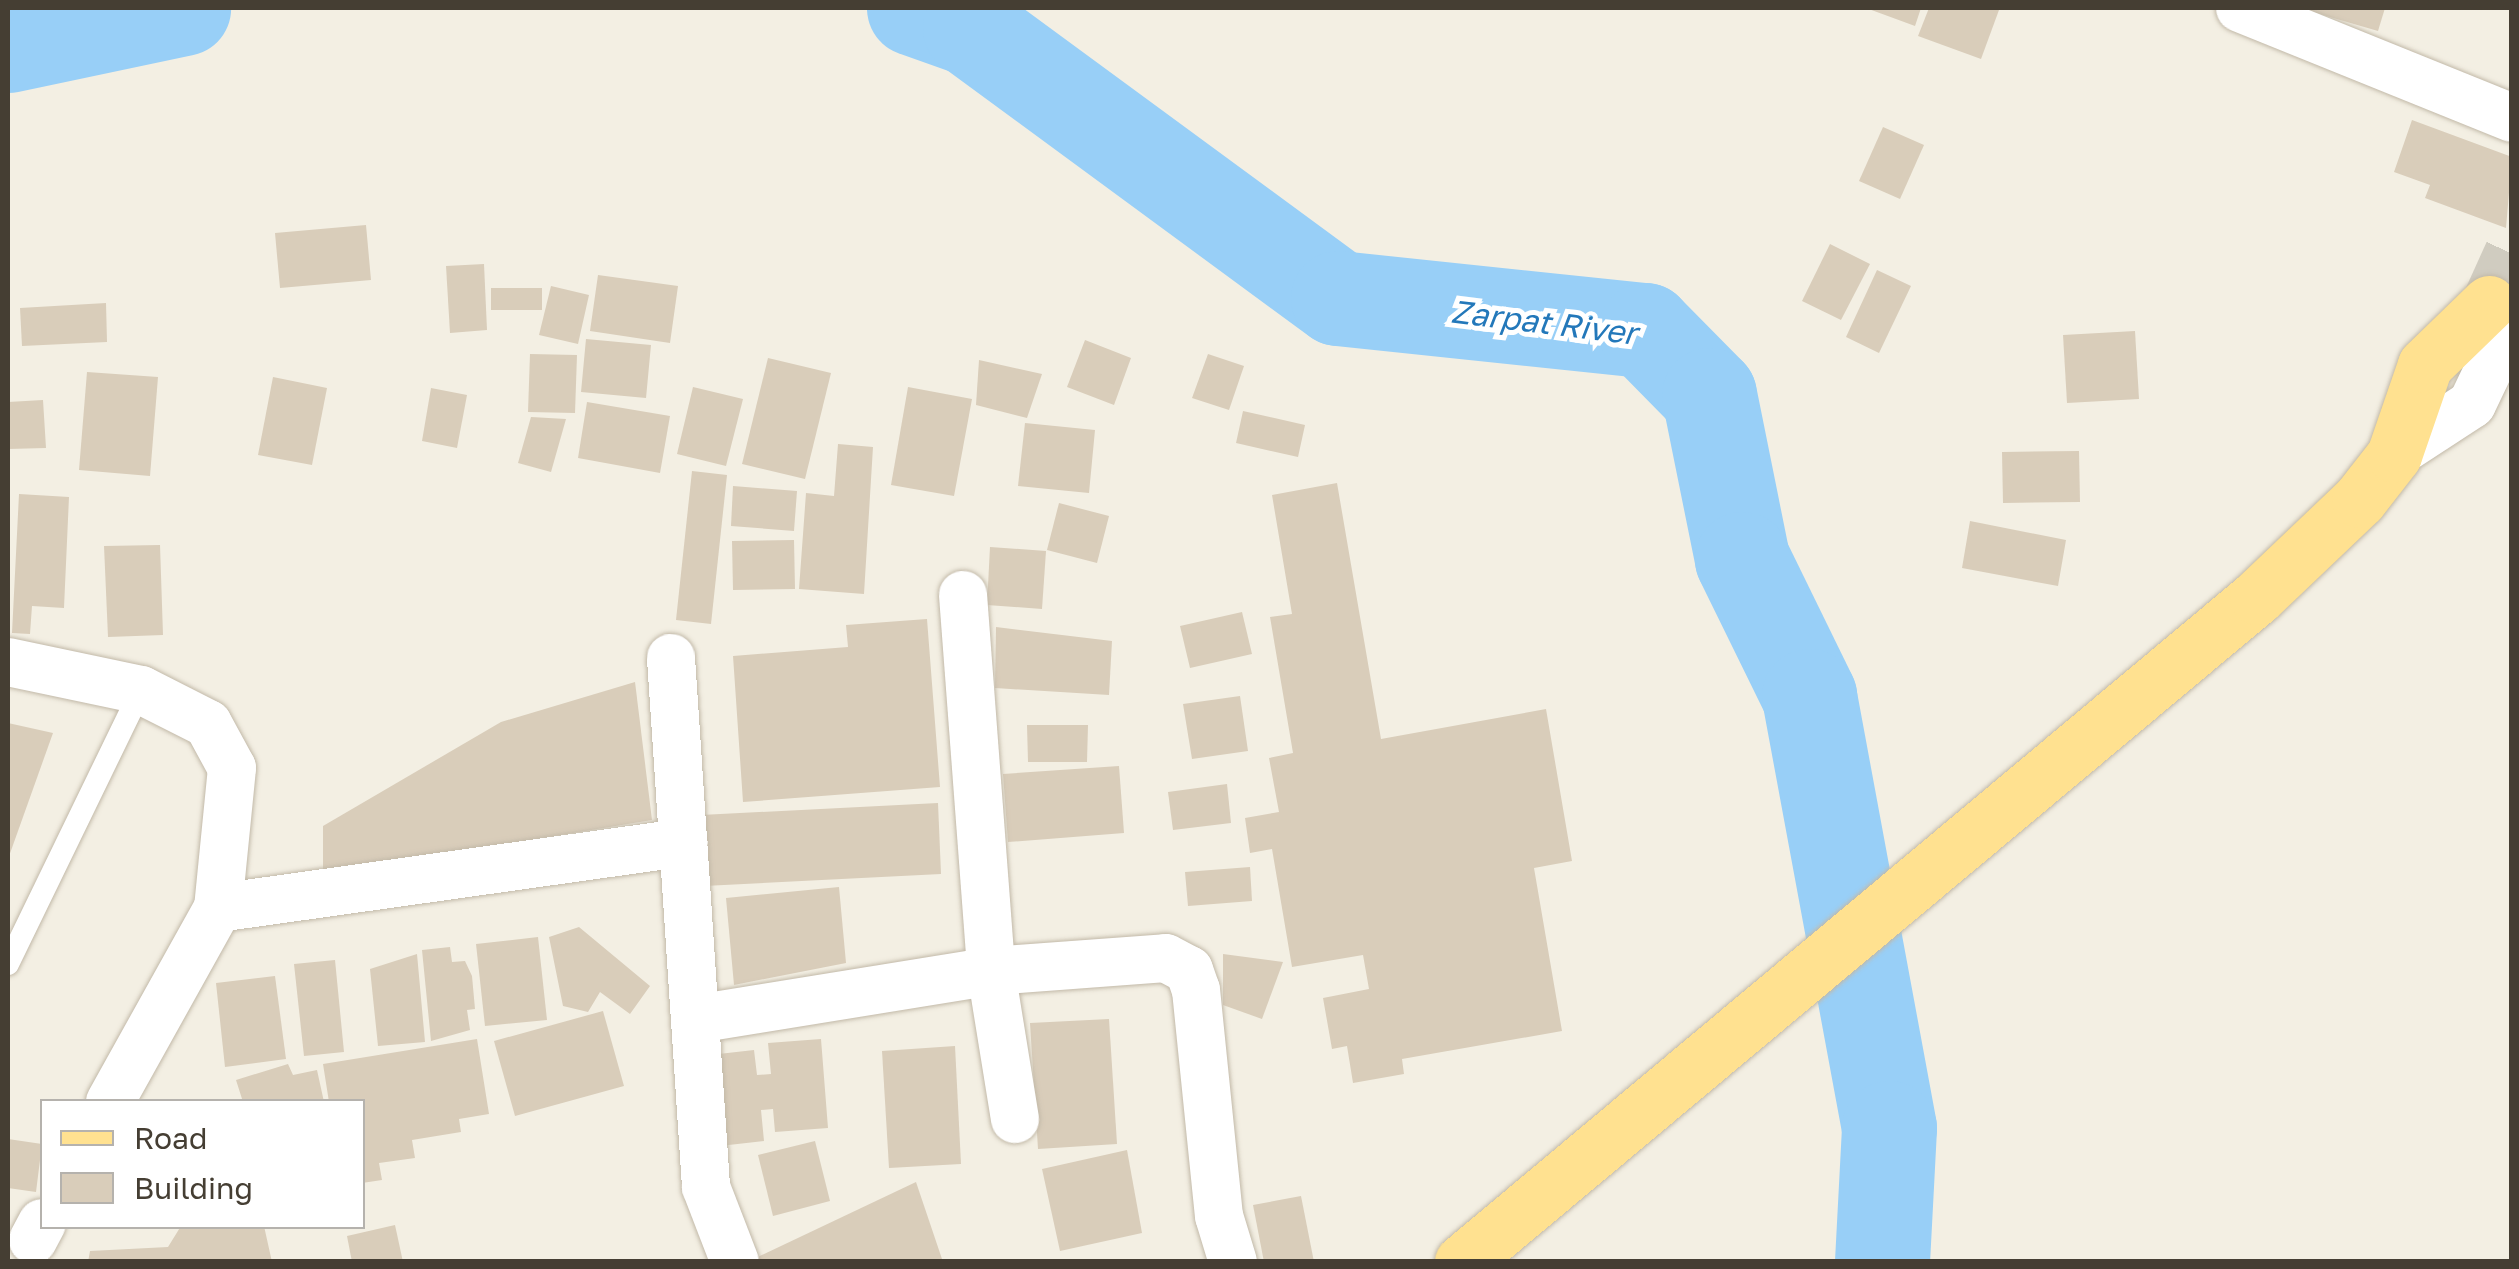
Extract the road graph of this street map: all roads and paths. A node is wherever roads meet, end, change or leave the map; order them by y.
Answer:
1 (2240, 8) edge
2 (2512, 118) edge
3 (2500, 311) tunnel mouth
4 (963, 595) dead end
5 (672, 658) dead end
6 (8, 662) edge
7 (141, 690) junction
8 (683, 844) junction
9 (218, 908) junction
10 (8, 964) edge
11 (991, 972) junction
12 (696, 1018) junction
13 (112, 1099) edge
14 (1015, 1119) dead end
15 (735, 1262) edge
16 (1233, 1262) edge
17 (1462, 1262) edge

1 - 2 street
3 - 17 main road
4 - 11 street
5 - 8 street
6 - 7 street
7 - 9 street
7 - 10 lane
8 - 9 street
8 - 12 street
9 - 13 street
11 - 12 street
11 - 14 street
11 - 16 street
12 - 15 street

